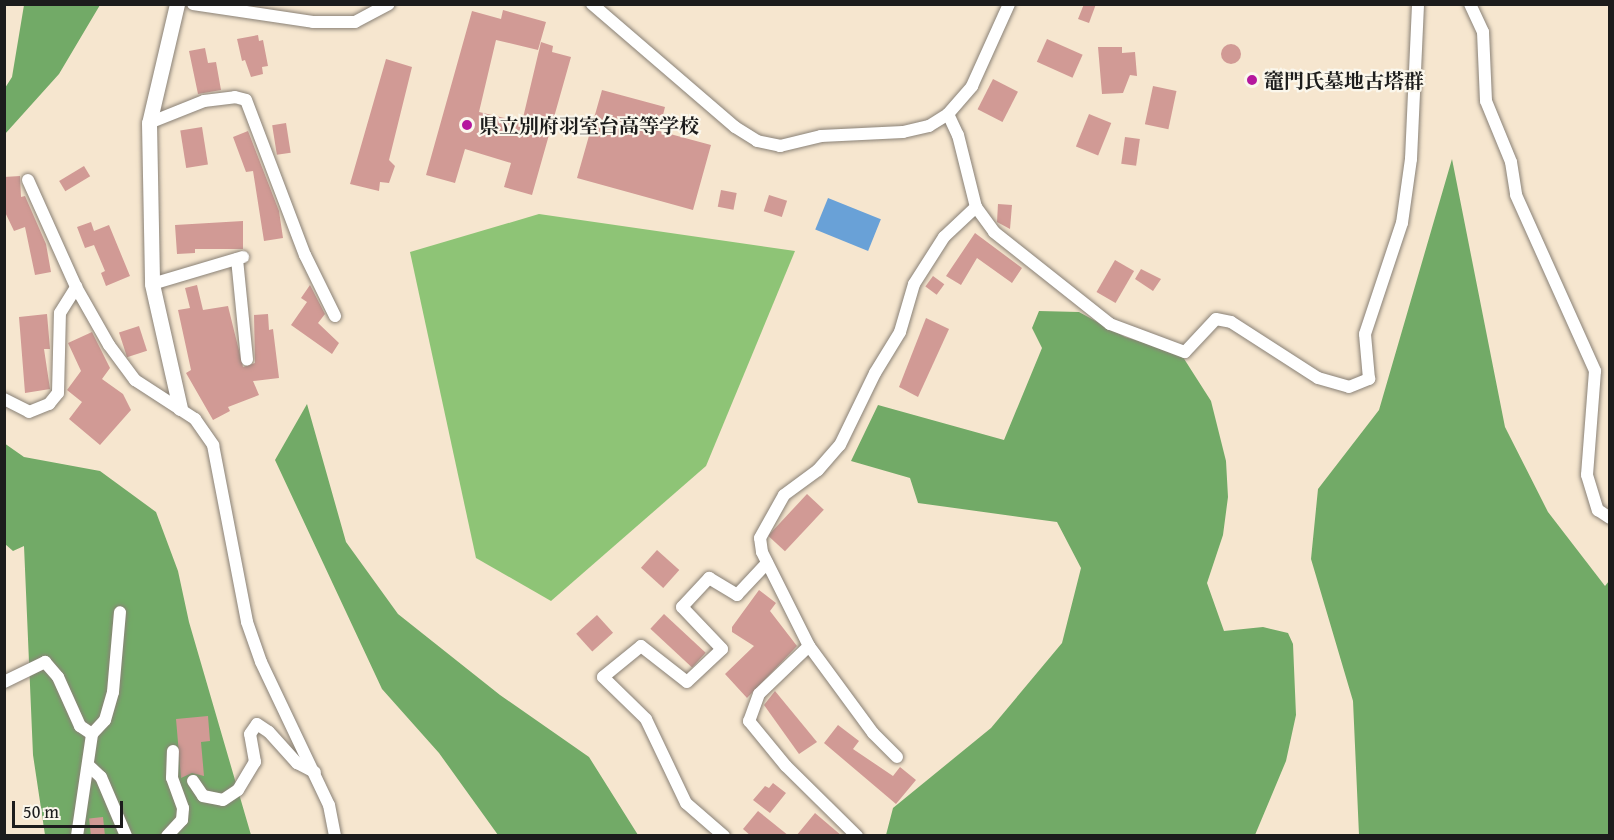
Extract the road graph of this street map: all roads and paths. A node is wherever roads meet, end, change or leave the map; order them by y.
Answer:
1 (177, 4) edge
2 (193, 4) edge
3 (389, 4) edge
4 (592, 4) edge
5 (1009, 4) edge
6 (1418, 4) edge
7 (1470, 4) edge
8 (948, 114) junction
9 (149, 123) junction
10 (28, 180) dead end
11 (976, 207) junction
12 (152, 284) junction
13 (76, 287) junction
14 (335, 316) dead end
15 (248, 360) dead end
16 (4, 399) edge
17 (180, 408) junction
18 (1610, 518) edge
19 (767, 563) junction
20 (120, 612) dead end
21 (809, 646) junction
22 (4, 682) edge
23 (92, 734) junction
24 (173, 751) dead end
25 (897, 757) dead end
26 (89, 766) junction
27 (315, 771) junction
28 (193, 781) dead end
29 (77, 836) edge
30 (126, 836) edge
31 (167, 836) edge
32 (335, 836) edge
33 (724, 836) edge
34 (857, 836) edge

1 - 9 street
2 - 3 street
4 - 8 street
5 - 8 street
6 - 11 street
7 - 18 street
8 - 11 street
9 - 12 street
9 - 14 street
10 - 13 street
11 - 19 street
12 - 15 street
12 - 17 street
13 - 16 street
13 - 17 street
17 - 27 street
19 - 21 street
19 - 33 street
20 - 23 street
21 - 25 street
21 - 34 street
22 - 23 street
23 - 26 street
24 - 31 street
26 - 29 street
26 - 30 street
27 - 28 street
27 - 32 street

